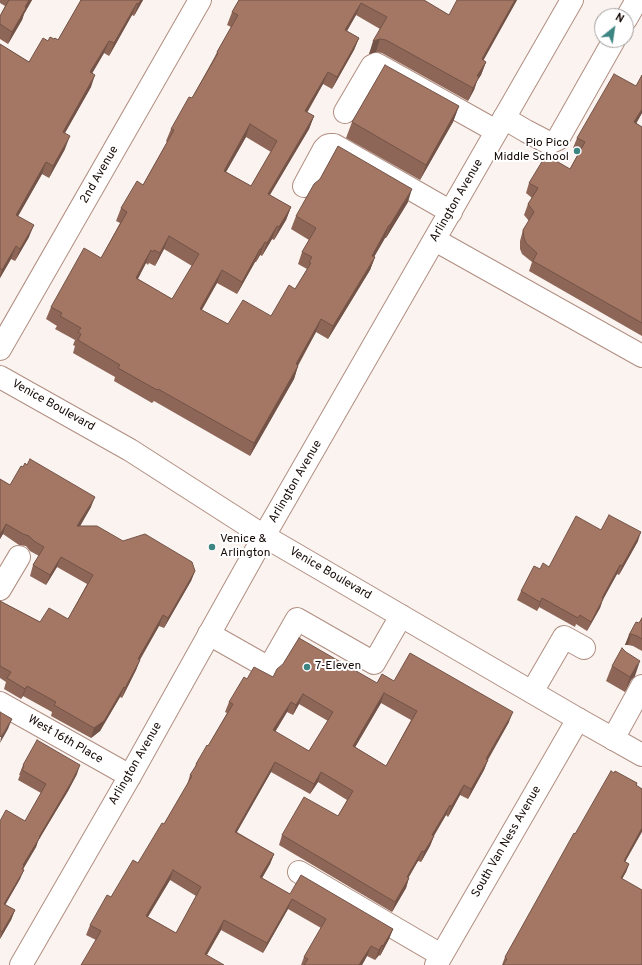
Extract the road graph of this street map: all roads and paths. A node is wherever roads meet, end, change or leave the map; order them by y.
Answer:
1 (200, 0) edge
2 (572, 0) edge
3 (609, 48) edge
4 (345, 112) dead end
5 (500, 125) junction
6 (304, 186) dead end
7 (451, 212) junction
8 (435, 240) junction
9 (0, 349) edge
10 (642, 356) edge
11 (0, 377) edge
12 (264, 536) junction
13 (19, 557) dead end
14 (0, 589) edge
15 (401, 616) junction
16 (209, 634) junction
17 (584, 648) dead end
18 (642, 686) edge
19 (532, 692) junction
20 (0, 703) edge
21 (578, 719) junction
22 (613, 738) junction
23 (642, 755) edge
24 (130, 776) junction
25 (299, 872) dead end
26 (438, 960) edge
27 (21, 965) edge

1 - 9 main road, 2nd Avenue
2 - 5 main road, Arlington Avenue
3 - 5 main road
4 - 5 main road
5 - 7 main road, Arlington Avenue
6 - 7 main road
7 - 8 main road, Arlington Avenue
8 - 10 main road
8 - 12 main road, Arlington Avenue
11 - 12 main road, Venice Boulevard
12 - 15 main road, Venice Boulevard
12 - 16 main road, Arlington Avenue
13 - 14 main road
15 - 16 main road
15 - 19 main road, Venice Boulevard
16 - 24 main road, Arlington Avenue
17 - 19 main road
18 - 22 main road
19 - 21 main road, Venice Boulevard
20 - 24 main road, West 16th Place
21 - 22 main road, Venice Boulevard
21 - 26 main road, South Van Ness Avenue
22 - 23 main road, Venice Boulevard
24 - 27 main road, Arlington Avenue
25 - 26 main road

